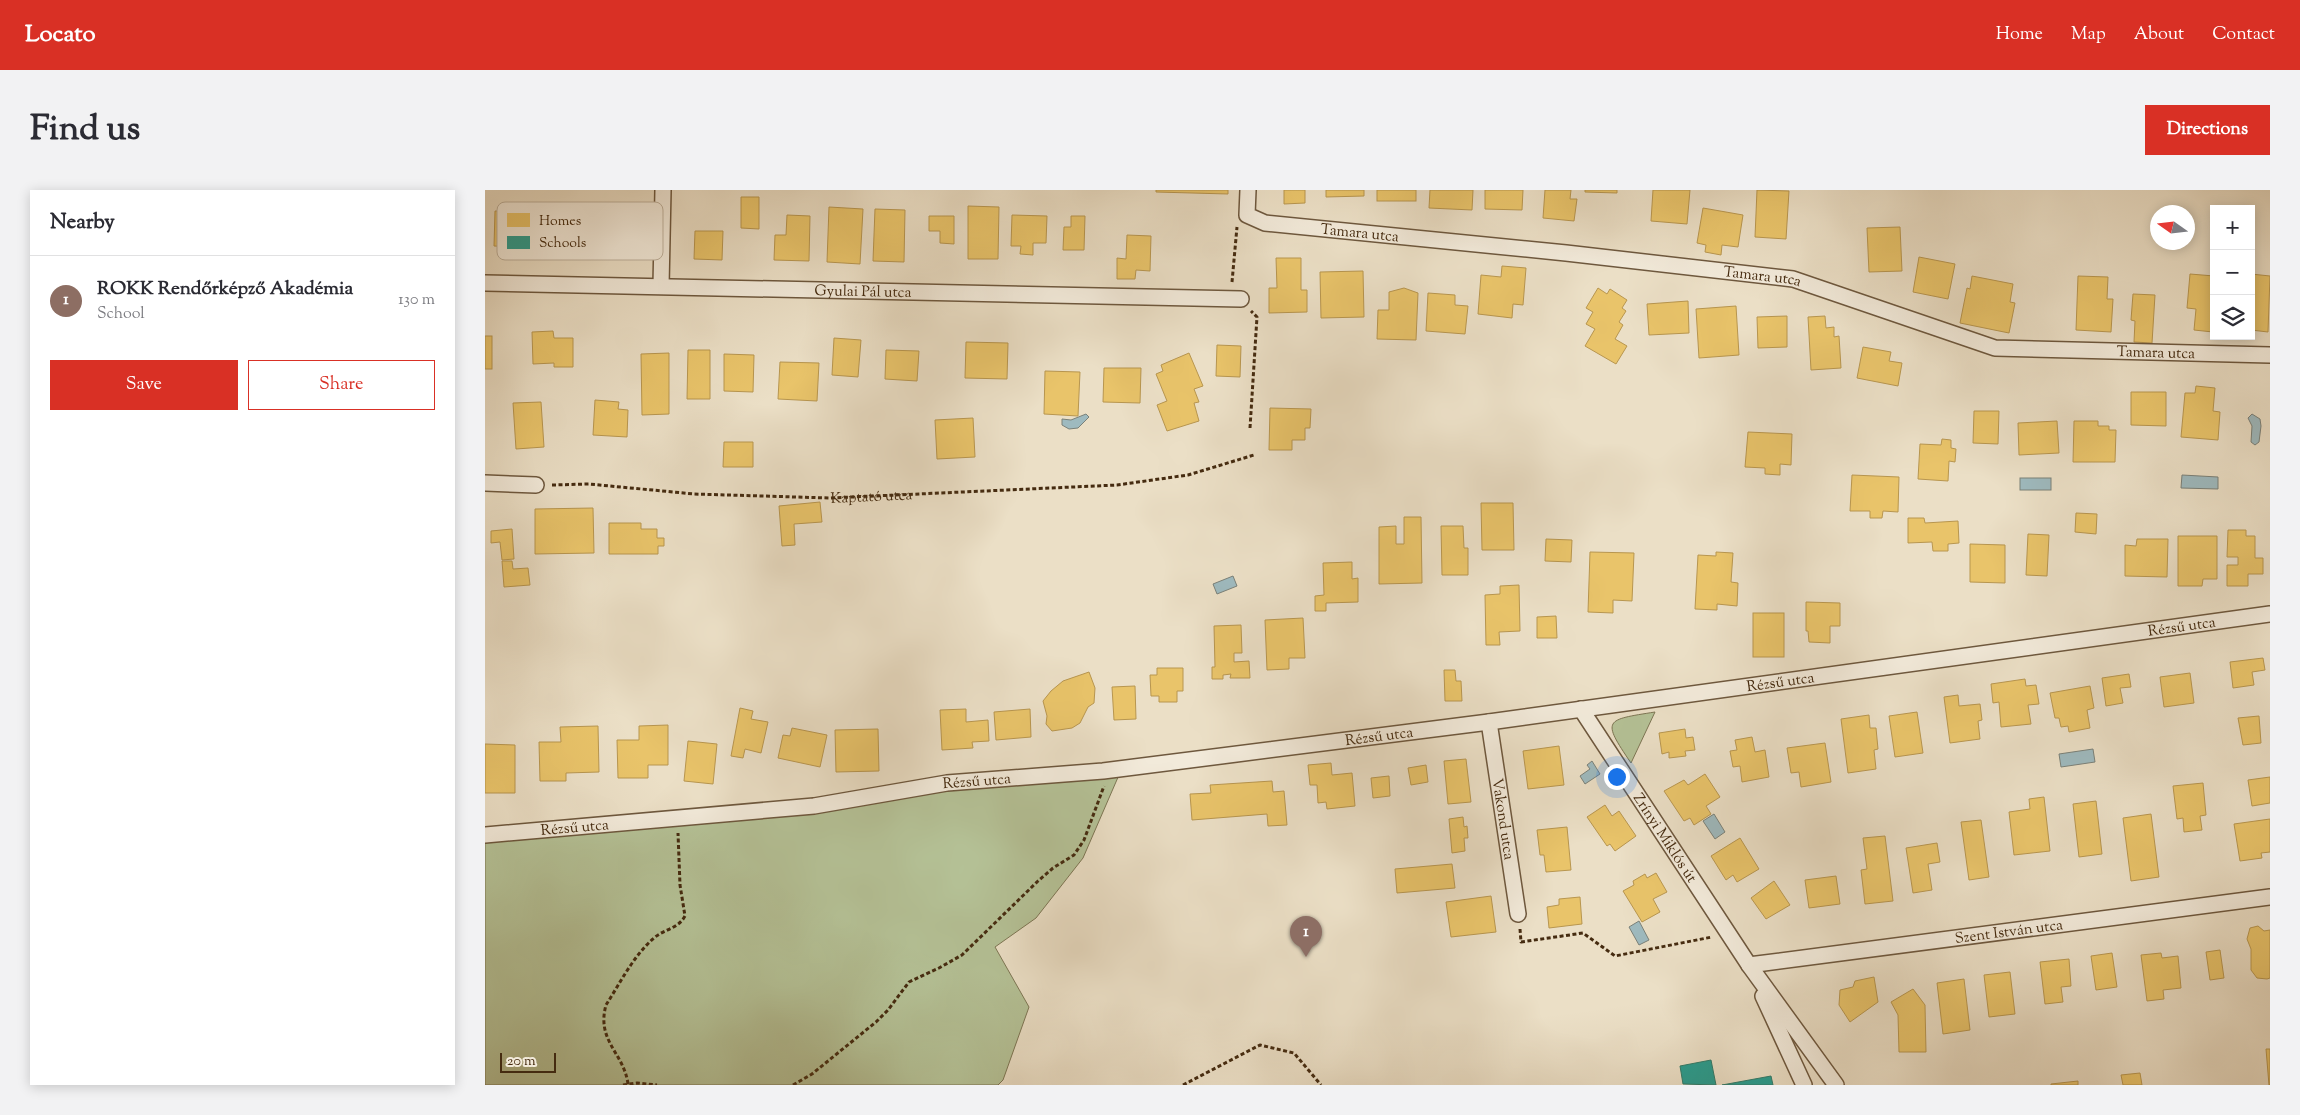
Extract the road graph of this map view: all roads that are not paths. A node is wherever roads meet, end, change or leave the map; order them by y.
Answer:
1 (1248, 190) edge
2 (662, 260) edge
3 (485, 283) edge
4 (661, 286) junction
5 (1241, 299) road end
6 (2270, 356) edge
7 (485, 483) edge
8 (537, 485) road end
9 (2270, 614) edge
10 (2248, 616) junction
11 (2270, 618) edge
12 (1581, 709) junction
13 (1489, 722) junction
14 (485, 835) edge
15 (2270, 897) edge
16 (1518, 914) road end
17 (1749, 965) junction
18 (1804, 1085) edge
19 (1836, 1085) edge

1 - 6 street, Tamara utca
2 - 4 street
3 - 4 street, Gyulai Pál utca
4 - 5 street, Gyulai Pál utca
7 - 8 street
9 - 10 street, Rézsű utca
10 - 11 street
10 - 12 street, Rézsű utca
12 - 13 street, Rézsű utca
12 - 17 street, Zrínyi Miklós út
13 - 14 street, Rézsű utca
13 - 16 street, Vakond utca
15 - 17 street, Szent István utca
17 - 18 street, Zrínyi Miklós út
17 - 19 street, Zrínyi Miklós út

